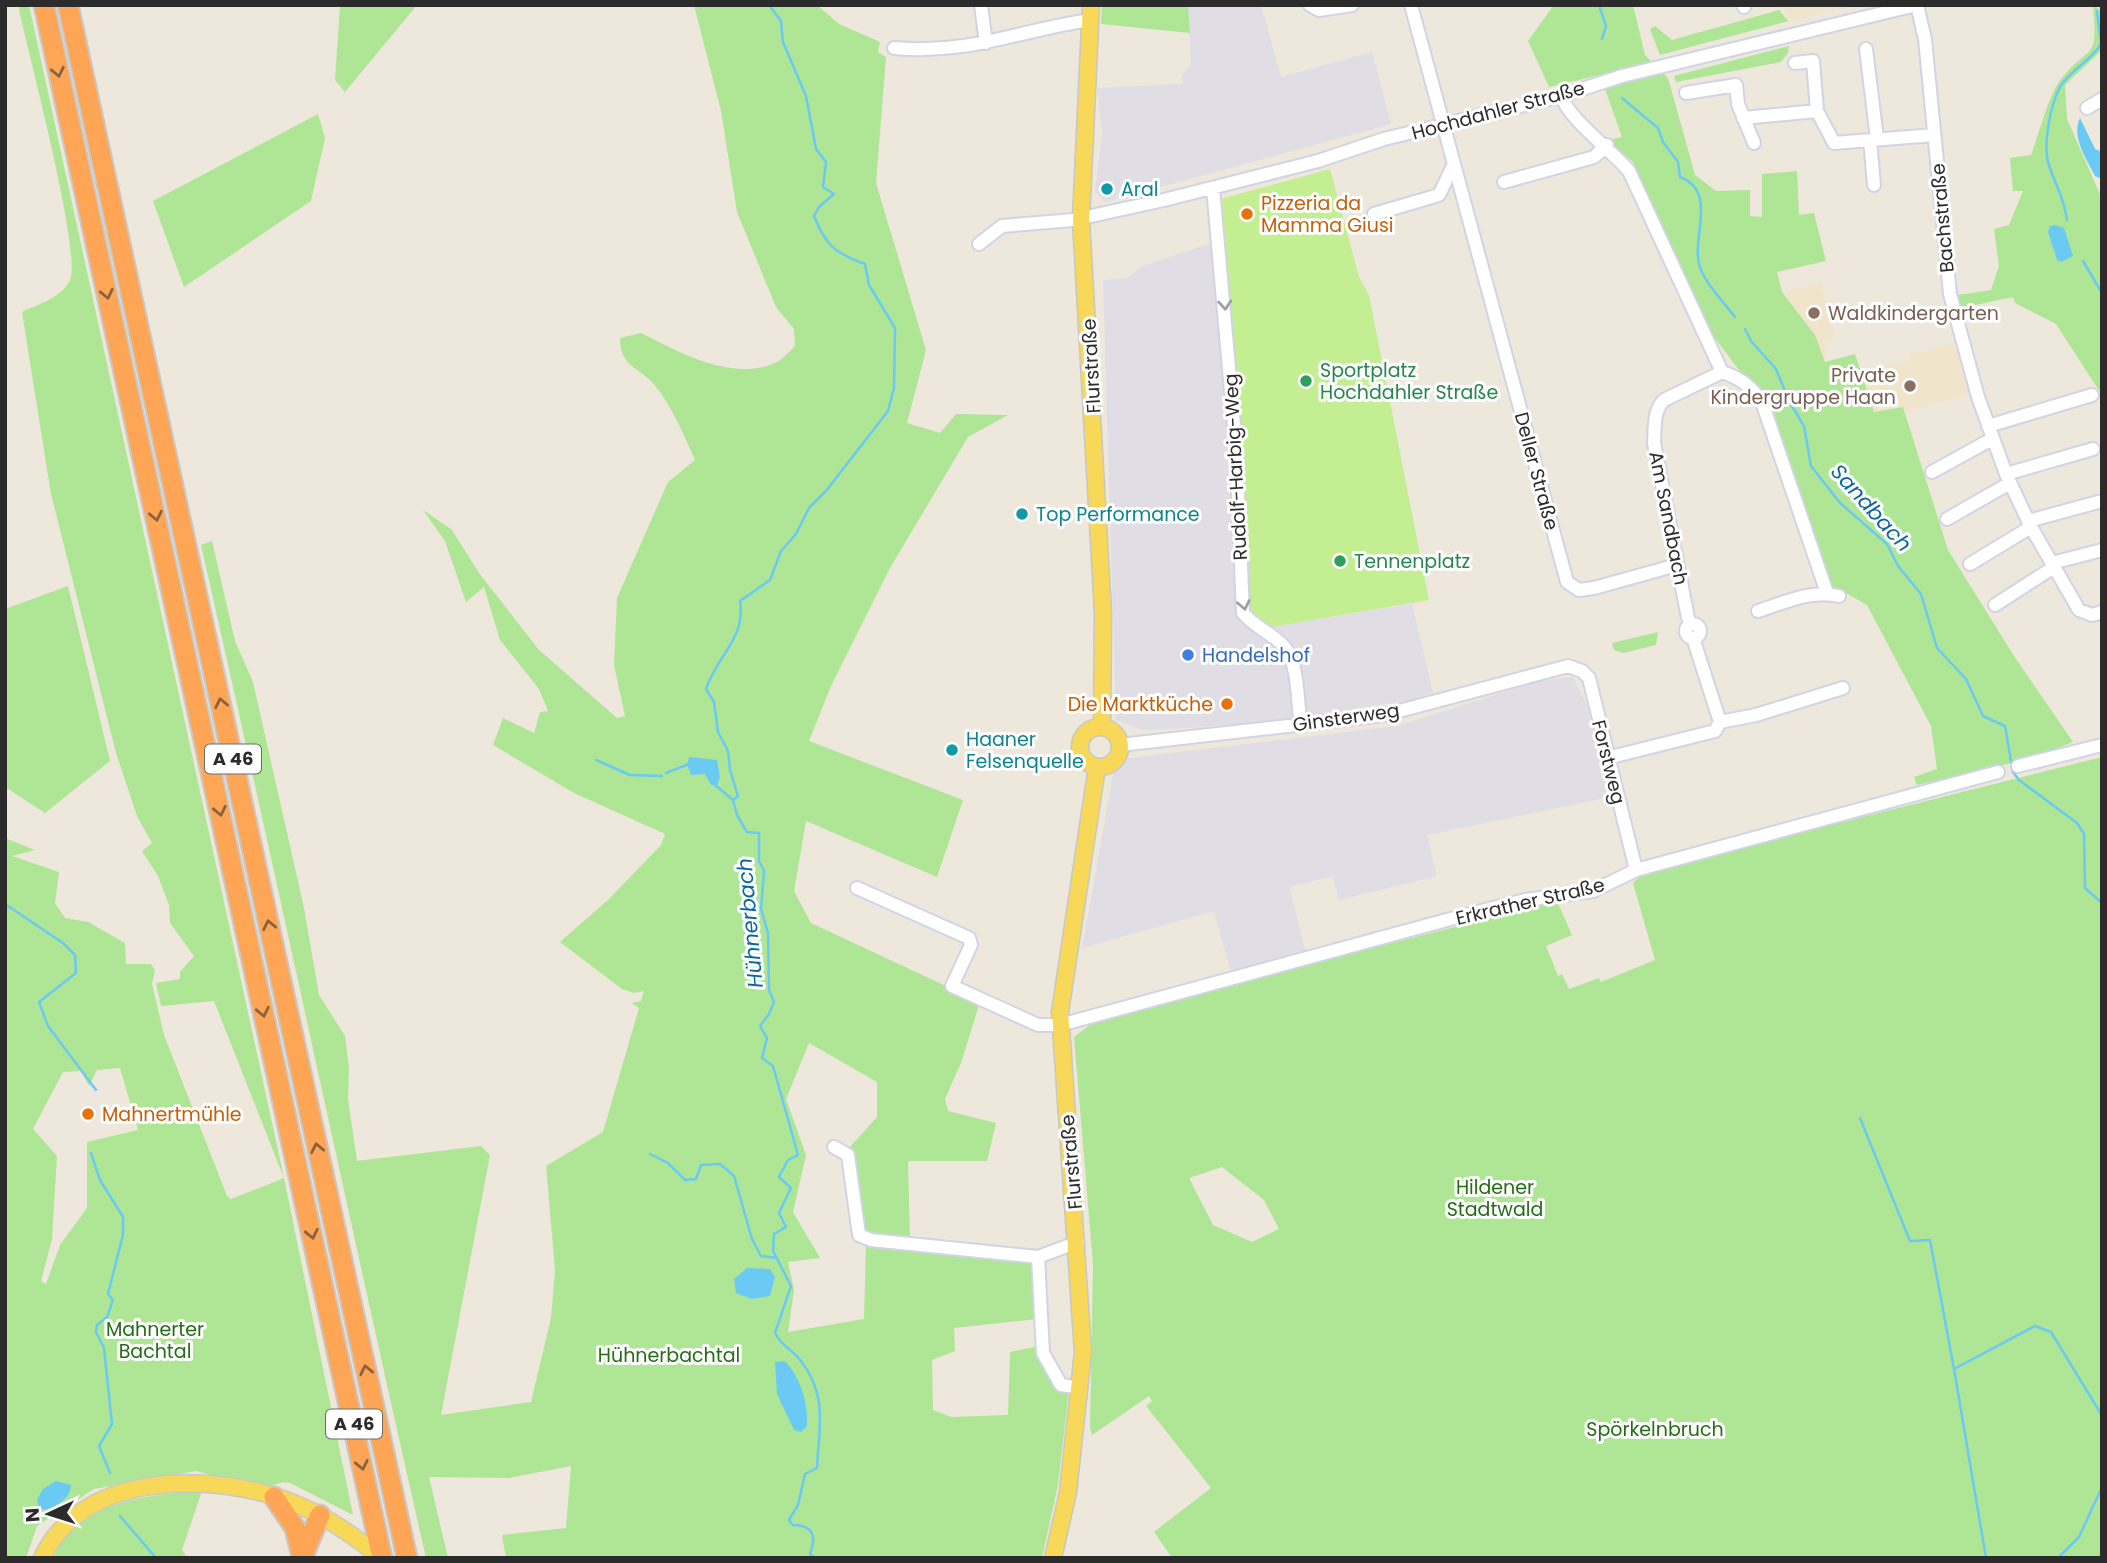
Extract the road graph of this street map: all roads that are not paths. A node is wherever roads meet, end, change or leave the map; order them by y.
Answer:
1 (44, 5) edge
2 (68, 5) edge
3 (981, 5) edge
4 (1310, 5) edge
5 (1352, 5) edge
6 (1411, 5) edge
7 (1916, 5) edge
8 (1091, 12) edge
9 (986, 43) junction
10 (894, 48) dead end
11 (1866, 49) dead end
12 (1795, 63) dead end
13 (1686, 93) dead end
14 (1561, 96) junction
15 (2102, 99) edge
16 (2087, 108) dead end
17 (1817, 111) junction
18 (1443, 124) junction
19 (1934, 135) junction
20 (1874, 139) junction
21 (1607, 145) junction
22 (1453, 166) junction
23 (1504, 182) dead end
24 (1874, 185) dead end
25 (1213, 188) junction
26 (1374, 214) dead end
27 (1082, 219) junction
28 (979, 244) dead end
29 (1722, 372) junction
30 (2092, 395) dead end
31 (1990, 432) junction
32 (2093, 449) dead end
33 (1932, 472) dead end
34 (2008, 479) junction
35 (2102, 501) edge
36 (1947, 519) dead end
37 (2029, 524) junction
38 (2102, 550) edge
39 (1970, 564) dead end
40 (1678, 565) junction
41 (2053, 565) junction
42 (1995, 605) dead end
43 (1758, 611) dead end
44 (2102, 612) edge
45 (1688, 618) dead end
46 (1693, 638) dead end
47 (1568, 666) joint
48 (1843, 688) dead end
49 (1720, 722) junction
50 (1301, 725) junction
51 (1102, 727) junction
52 (1120, 745) junction
53 (2102, 746) edge
54 (1607, 758) junction
55 (2018, 766) dead end
56 (1097, 767) junction
57 (1998, 772) dead end
58 (1636, 870) junction
59 (857, 888) dead end
60 (1060, 1025) junction
61 (834, 1147) dead end
62 (1078, 1241) junction
63 (1038, 1256) junction
64 (1081, 1388) junction
65 (274, 1497) junction
66 (320, 1515) junction
67 (302, 1557) edge
68 (42, 1558) edge
69 (382, 1558) edge
70 (407, 1558) edge
71 (1053, 1558) edge

1 -> 69 highway, A 46
70 -> 2 highway, A 46
3 - 9 street
4 - 5 street
6 - 18 street, Deller Straße
7 - 14 street, Hochdahler Straße
7 - 19 street, Bachstraße
8 - 9 street
8 - 27 main road, Flurstraße
9 - 10 street
11 - 20 street
12 - 17 street
13 - 17 street
14 - 18 street, Hochdahler Straße
14 - 21 street
15 - 16 street
17 - 20 street
18 - 22 street, Deller Straße
18 - 25 street, Hochdahler Straße
19 - 20 street
19 - 31 street, Bachstraße
20 - 24 street
21 - 23 street
21 - 29 street
22 - 26 street
22 - 40 street, Deller Straße
25 - 27 street, Hochdahler Straße
25 -> 50 street, Rudolf-Harbig-Weg
27 - 28 street, Hochdahler Straße
27 - 51 main road, Flurstraße
29 - 40 street, Am Sandbach
29 - 43 street
30 - 31 street
31 - 33 street
31 - 34 street, Bachstraße
32 - 34 street
34 - 36 street
34 - 37 street, Bachstraße
35 - 37 street
37 - 39 street
37 - 41 street, Bachstraße
38 - 41 street
40 - 45 street, Am Sandbach
41 - 42 street
41 - 44 street, Bachstraße
46 - 49 street
47 - 50 street, Ginsterweg
47 - 54 street, Forstweg
48 - 49 street
49 - 54 street
50 - 52 street, Ginsterweg
51 - 52 main road
51 - 56 main road
52 - 56 main road
53 - 55 street
54 - 58 street, Forstweg
56 - 60 main road, Flurstraße
57 - 58 street, Erkrather Straße
58 - 60 street, Erkrather Straße
59 - 60 street
60 - 62 main road, Flurstraße
61 - 63 street
62 - 63 street
62 - 64 main road, Flurstraße
63 - 64 street
64 - 71 main road, Flurstraße
65 - 66 main road
65 - 67 highway
65 - 68 main road
66 - 67 highway
66 - 69 main road

